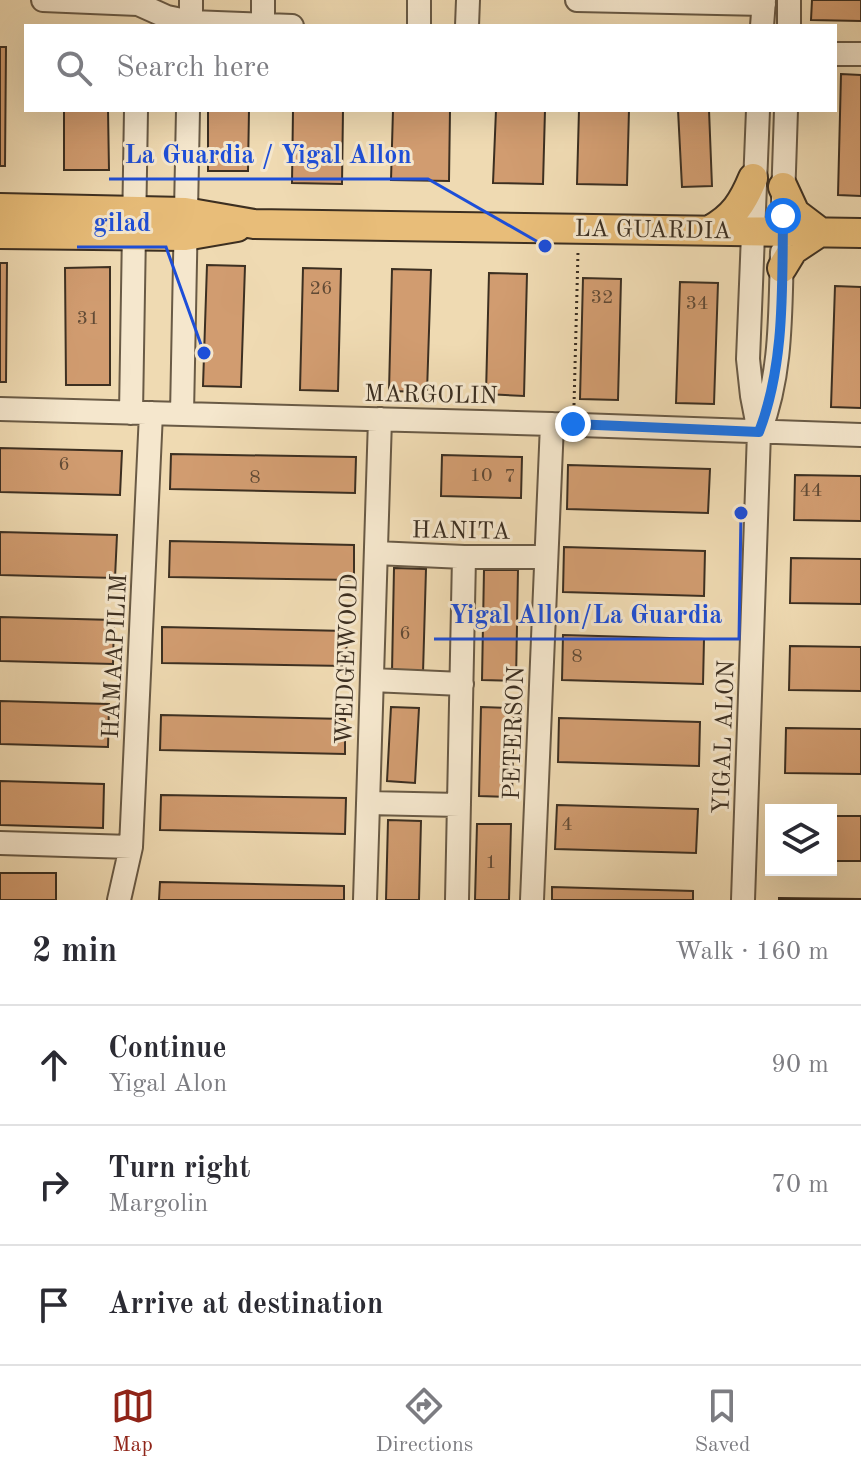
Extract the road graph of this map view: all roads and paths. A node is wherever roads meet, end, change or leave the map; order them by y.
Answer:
1 (43, 0) edge
2 (263, 0) edge
3 (419, 0) edge
4 (468, 0) edge
5 (577, 0) edge
6 (789, 0) edge
7 (141, 10) edge
8 (763, 10) edge
9 (191, 16) edge
10 (255, 24) edge
11 (263, 24) edge
12 (419, 24) edge
13 (467, 24) edge
14 (789, 24) edge
15 (837, 54) edge
16 (861, 54) edge
17 (136, 112) edge
18 (188, 112) edge
19 (758, 112) edge
20 (786, 112) edge
21 (753, 178) junction
22 (783, 187) junction
23 (0, 208) edge
24 (133, 223) junction
25 (185, 224) junction
26 (578, 228) junction
27 (710, 230) junction
28 (752, 230) junction
29 (783, 230) junction
30 (820, 232) junction
31 (861, 233) edge
32 (0, 234) edge
33 (782, 268) junction
34 (0, 409) edge
35 (141, 413) junction
36 (182, 414) junction
37 (380, 419) junction
38 (562, 424) junction
39 (759, 432) junction
40 (861, 435) edge
41 (376, 553) junction
42 (464, 557) junction
43 (546, 557) junction
44 (372, 680) junction
45 (462, 684) junction
46 (368, 803) junction
47 (459, 805) junction
48 (0, 843) edge
49 (131, 847) junction
50 (119, 900) edge
51 (365, 900) edge
52 (457, 900) edge
53 (532, 900) edge
54 (743, 900) edge

1 - 7 street
2 - 11 street
3 - 12 street
4 - 13 street
5 - 8 street
6 - 14 street
7 - 9 street
9 - 10 street
15 - 16 street
17 - 24 street, HAMAAPILIM
18 - 25 street
19 - 21 street, YIGAL ALON
20 - 22 street, YIGAL ALON
21 - 27 main road
21 - 28 street, YIGAL ALON
22 - 29 street, YIGAL ALON
22 - 30 main road
23 - 24 main road, LA GUARDIA
24 - 25 main road, LA GUARDIA
24 - 32 main road, LA GUARDIA
24 - 35 street, HAMAAPILIM
25 - 26 main road, LA GUARDIA
25 - 36 street
26 - 27 main road, LA GUARDIA
26 - 38 path
27 - 28 main road, LA GUARDIA
28 - 29 main road, LA GUARDIA
28 - 39 street, YIGAL ALON
29 - 30 main road, LA GUARDIA
29 - 33 street, YIGAL ALON
30 - 31 main road, LA GUARDIA
30 - 33 main road
33 - 39 street, YIGAL ALON
34 - 35 street, MARGOLIN
35 - 36 street, MARGOLIN
35 - 49 street, HAMAAPILIM
36 - 37 street, MARGOLIN
37 - 38 street, MARGOLIN
37 - 41 street, WEDGEWOOD
38 - 39 street, MARGOLIN
38 - 43 street, PETERSON
39 - 40 street, MARGOLIN
39 - 54 street, YIGAL ALON
41 - 42 street, HANITA
41 - 44 street, WEDGEWOOD
42 - 43 street, HANITA
42 - 45 street
43 - 53 street, PETERSON
44 - 45 street
44 - 46 street, WEDGEWOOD
45 - 47 street
46 - 47 street
46 - 51 street, WEDGEWOOD
47 - 52 street
48 - 49 street
49 - 50 street, HAMAAPILIM

